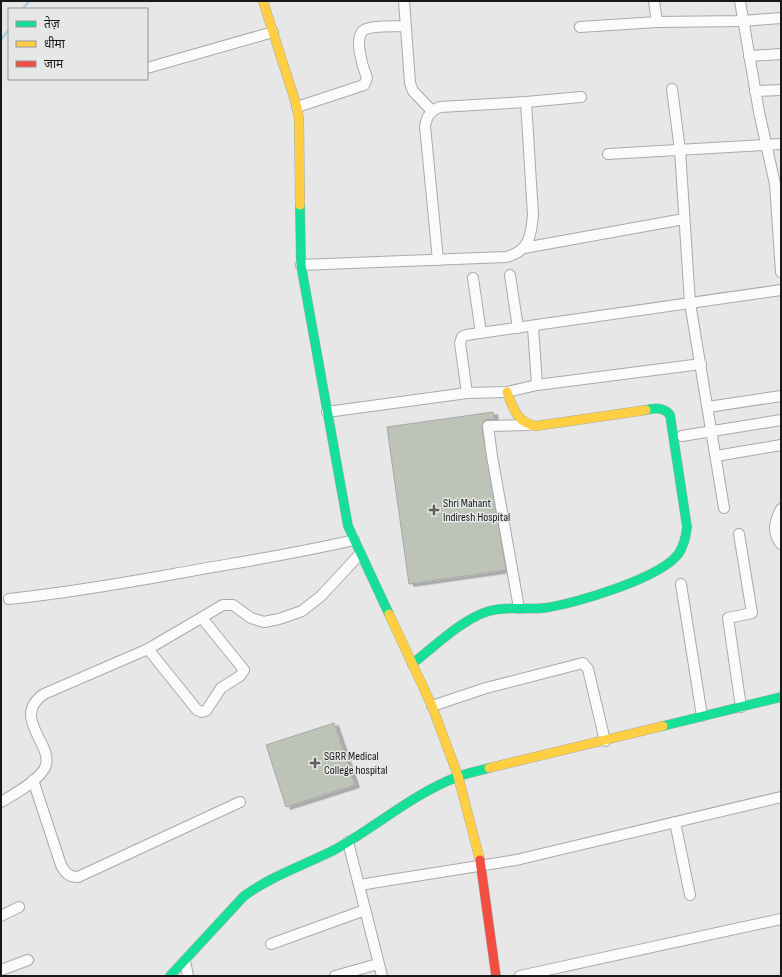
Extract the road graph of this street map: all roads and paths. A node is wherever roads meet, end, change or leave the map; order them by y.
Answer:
1 (263, 1) edge
2 (404, 1) edge
3 (654, 1) edge
4 (740, 1) edge
5 (781, 18) edge
6 (742, 21) junction
7 (657, 22) junction
8 (405, 26) junction
9 (580, 27) dead end
10 (273, 32) junction
11 (781, 54) edge
12 (749, 56) junction
13 (148, 68) edge
14 (672, 89) dead end
15 (781, 90) edge
16 (755, 91) junction
17 (581, 96) dead end
18 (526, 102) junction
19 (297, 107) junction
20 (432, 110) junction
21 (767, 144) junction
22 (781, 144) edge
23 (680, 150) junction
24 (608, 154) dead end
25 (778, 184) edge
26 (684, 219) junction
27 (780, 220) edge
28 (524, 248) junction
29 (438, 260) junction
30 (301, 265) junction
31 (781, 272) edge
32 (510, 275) dead end
33 (473, 278) dead end
34 (781, 290) edge
35 (690, 303) junction
36 (533, 326) junction
37 (518, 328) junction
38 (481, 333) junction
39 (701, 364) junction
40 (537, 385) junction
41 (507, 392) junction
42 (467, 393) junction
43 (781, 396) edge
44 (708, 407) junction
45 (327, 412) junction
46 (781, 420) edge
47 (528, 425) junction
48 (712, 430) junction
49 (682, 436) dead end
50 (781, 445) edge
51 (716, 456) junction
52 (724, 508) dead end
53 (781, 509) edge
54 (739, 534) dead end
55 (354, 540) junction
56 (781, 544) edge
57 (360, 554) junction
58 (681, 584) dead end
59 (9, 599) dead end
60 (519, 608) junction
61 (202, 618) junction
62 (148, 649) junction
63 (412, 664) junction
64 (781, 697) edge
65 (431, 704) junction
66 (742, 707) junction
67 (702, 716) junction
68 (604, 741) junction
69 (458, 776) junction
70 (35, 778) junction
71 (781, 797) edge
72 (1, 802) edge
73 (240, 802) dead end
74 (675, 822) junction
75 (348, 842) junction
76 (481, 866) junction
77 (359, 885) junction
78 (690, 896) dead end
79 (19, 907) dead end
80 (366, 910) junction
81 (1, 916) edge
82 (781, 919) edge
83 (271, 944) dead end
84 (28, 960) dead end
85 (185, 961) junction
86 (378, 964) junction
87 (1, 970) edge
88 (170, 976) edge
89 (188, 976) edge
90 (336, 976) edge
91 (382, 976) edge
92 (496, 976) edge
93 (520, 976) edge

1 - 10 street
2 - 8 street
3 - 7 street
4 - 6 street
5 - 6 street
6 - 7 street
6 - 12 street
7 - 9 street
8 - 19 street
8 - 20 street
10 - 13 street
10 - 19 street
11 - 12 street
12 - 16 street
14 - 23 street
15 - 16 street
16 - 21 street
17 - 18 street
18 - 20 street
18 - 28 street
19 - 30 street
20 - 29 street
21 - 22 street
21 - 23 street
21 - 25 street
23 - 24 street
23 - 26 street
25 - 27 street
26 - 28 street
26 - 35 street
27 - 31 street
28 - 29 street
29 - 30 street
30 - 45 street
32 - 37 street
33 - 38 street
34 - 35 street
35 - 36 street
35 - 39 street
36 - 37 street
36 - 40 street
37 - 38 street
38 - 42 street
39 - 40 street
39 - 44 street
40 - 41 street
41 - 42 street
41 - 47 street
42 - 45 street
43 - 44 street
44 - 48 street
45 - 55 street
46 - 48 street
47 - 60 street
47 - 60 street
48 - 49 street
48 - 51 street
50 - 51 street
51 - 52 street
53 - 56 street
54 - 66 street
55 - 57 street
55 - 59 street
57 - 61 street
57 - 63 street
58 - 67 street
60 - 63 street
61 - 62 street
61 - 62 street
62 - 70 street
63 - 65 street
64 - 66 street
65 - 68 street
65 - 69 street
66 - 67 street
67 - 68 street
68 - 69 street
69 - 75 street
69 - 76 street
70 - 72 street
70 - 73 street
71 - 74 street
74 - 76 street
74 - 78 street
75 - 77 street
75 - 85 street
76 - 77 street
76 - 92 street
77 - 80 street
79 - 81 street
80 - 83 street
80 - 86 street
82 - 93 street
84 - 87 street
85 - 88 street
85 - 89 street
86 - 90 street
86 - 91 street

